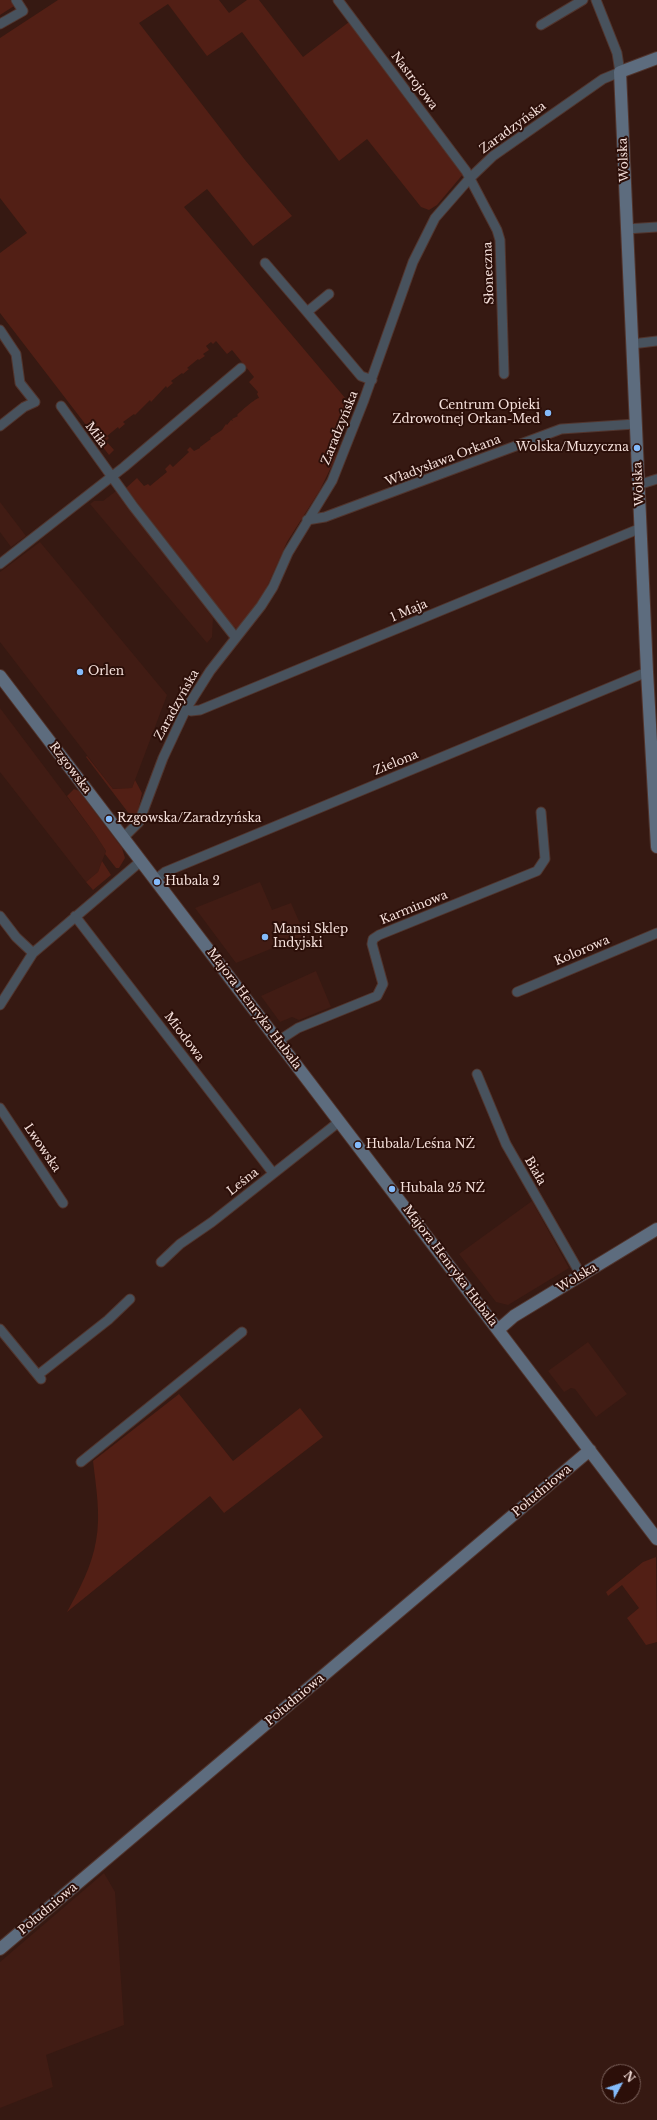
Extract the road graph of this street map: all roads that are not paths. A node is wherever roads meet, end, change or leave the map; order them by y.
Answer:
1 (16, 0) edge
2 (338, 0) edge
3 (583, 0) edge
4 (596, 0) edge
5 (0, 24) edge
6 (542, 24) dead end
7 (657, 58) edge
8 (620, 72) junction
9 (470, 178) junction
10 (657, 227) edge
11 (626, 229) junction
12 (265, 263) dead end
13 (329, 294) dead end
14 (307, 312) junction
15 (0, 330) edge
16 (657, 341) edge
17 (632, 344) junction
18 (241, 368) dead end
19 (504, 374) dead end
20 (372, 380) junction
21 (61, 406) dead end
22 (636, 424) junction
23 (0, 426) edge
24 (112, 477) junction
25 (657, 480) edge
26 (638, 485) junction
27 (307, 520) junction
28 (641, 528) junction
29 (0, 564) edge
30 (236, 638) junction
31 (647, 672) junction
32 (0, 676) edge
33 (653, 701) edge
34 (186, 709) junction
35 (541, 812) dead end
36 (657, 828) edge
37 (123, 838) junction
38 (657, 847) edge
39 (141, 861) junction
40 (155, 880) junction
41 (0, 916) edge
42 (75, 916) junction
43 (657, 933) edge
44 (33, 953) junction
45 (517, 992) dead end
46 (0, 1005) edge
47 (278, 1041) junction
48 (477, 1074) dead end
49 (0, 1108) edge
50 (340, 1121) junction
51 (274, 1173) junction
52 (63, 1203) dead end
53 (657, 1229) edge
54 (161, 1262) dead end
55 (581, 1275) junction
56 (130, 1299) dead end
57 (0, 1329) edge
58 (498, 1330) junction
59 (242, 1332) dead end
60 (590, 1450) junction
61 (81, 1462) dead end
62 (657, 1538) edge
63 (0, 1949) edge

1 - 5 street
2 - 9 street, Nastrojowa
3 - 6 street
4 - 8 street
7 - 8 street
8 - 9 street, Zaradzyńska
8 - 11 street, Wolska
9 - 19 street, Słoneczna
9 - 20 street, Zaradzyńska
10 - 11 street
11 - 17 street, Wolska
12 - 14 street
13 - 14 street
14 - 20 street
15 - 23 street
16 - 17 street
17 - 22 street, Wolska
18 - 24 street
20 - 27 street, Zaradzyńska
21 - 24 street, Miła
22 - 26 street, Wolska
22 - 27 street, Władysława Orkana
24 - 29 street
24 - 30 street, Miła
25 - 26 street
26 - 28 street, Wolska
27 - 30 street, Zaradzyńska
28 - 31 street, Wolska
28 - 34 street, 1 Maja
30 - 34 street, Zaradzyńska
31 - 33 street, Wolska
31 - 40 street, Zielona
32 - 37 street, Rzgowska
33 - 36 street, Wolska
34 - 37 street, Zaradzyńska
35 - 47 street, Karminowa
36 - 38 street, Wolska
37 - 39 street, Rzgowska
39 - 40 street, Majora Henryka Hubala
39 - 42 street
40 - 47 street, Majora Henryka Hubala
41 - 44 street
42 - 44 street
42 - 51 street, Miodowa
43 - 45 street, Kolorowa
44 - 46 street
47 - 50 street, Majora Henryka Hubala
48 - 55 street, Biała
49 - 52 street, Lwowska
50 - 51 street, Leśna
50 - 58 street, Majora Henryka Hubala
51 - 54 street, Leśna
53 - 55 street, Wolska
55 - 58 street, Wolska
56 - 57 street
58 - 60 street, Majora Henryka Hubala
59 - 61 street
60 - 62 street, Majora Henryka Hubala
60 - 63 street, Południowa

